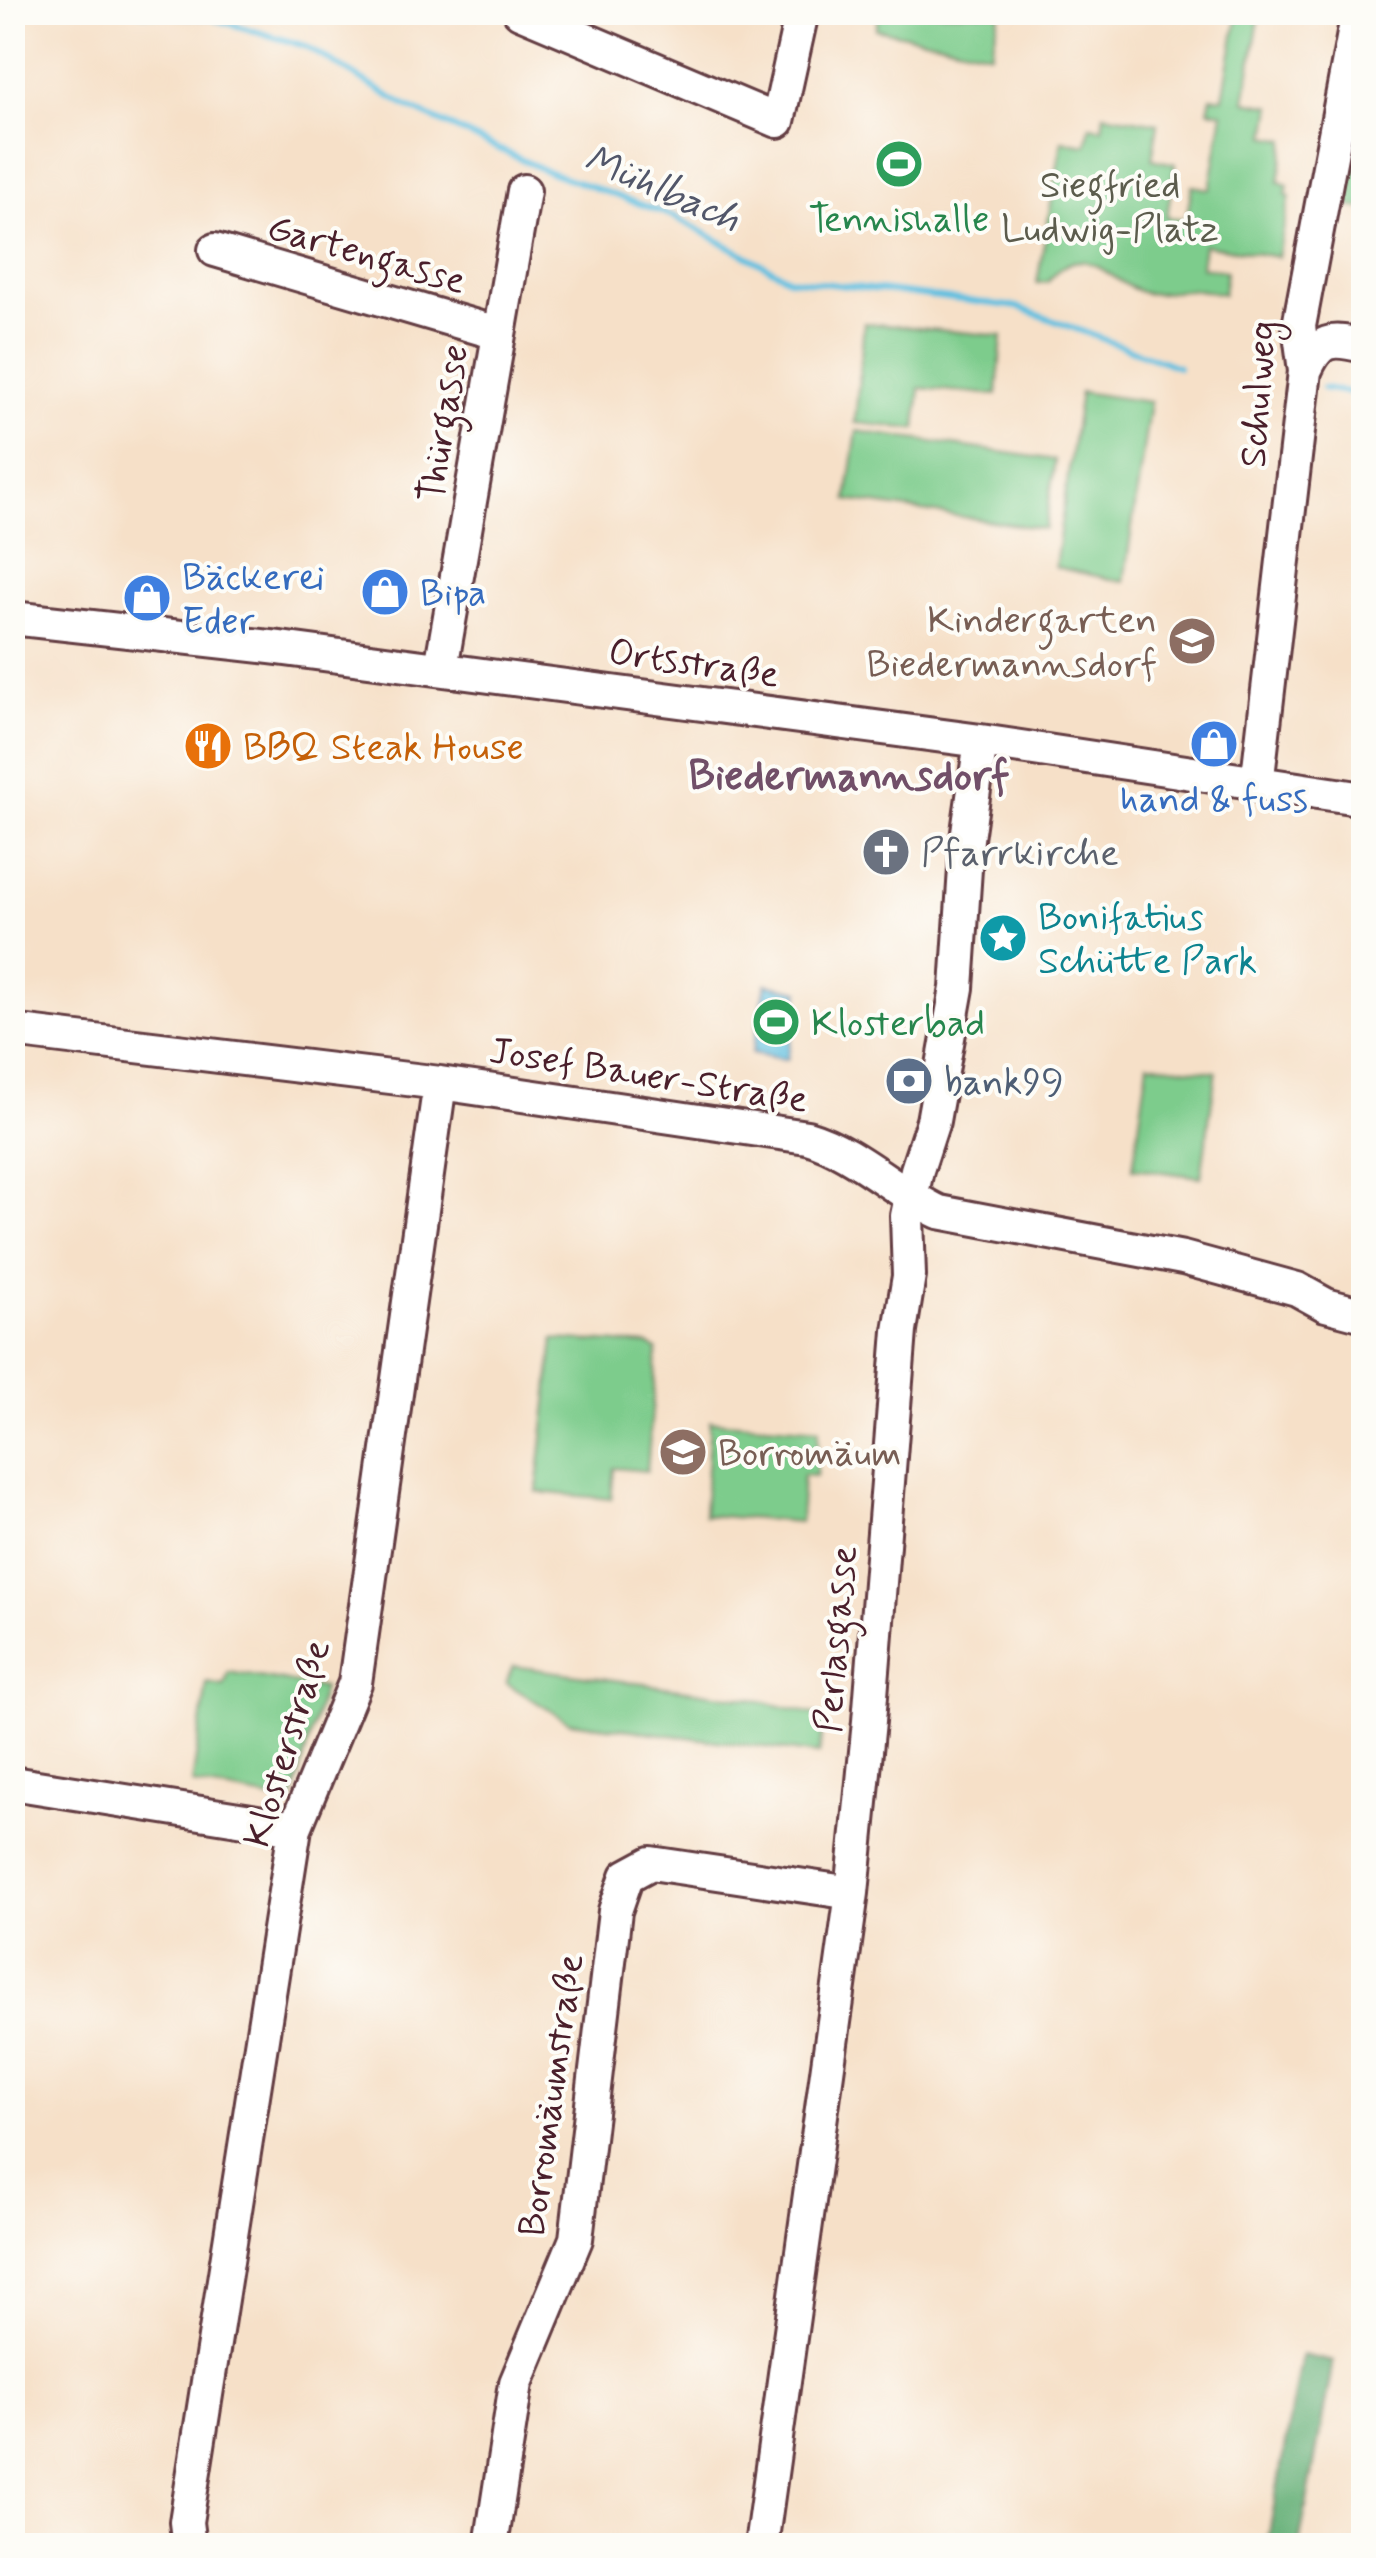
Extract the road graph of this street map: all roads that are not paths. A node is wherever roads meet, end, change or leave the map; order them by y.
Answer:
1 (520, 12) edge
2 (802, 12) edge
3 (1358, 12) edge
4 (524, 191) dead end
5 (215, 250) dead end
6 (497, 333) junction
7 (1364, 346) edge
8 (1304, 381) junction
9 (12, 618) edge
10 (441, 668) junction
11 (981, 740) junction
12 (1257, 785) junction
13 (1364, 799) edge
14 (12, 1031) edge
15 (440, 1083) junction
16 (910, 1199) junction
17 (1364, 1314) edge
18 (12, 1784) edge
19 (294, 1828) junction
20 (852, 1894) junction
21 (189, 2546) edge
22 (490, 2546) edge
23 (760, 2546) edge

1 - 2 street
3 - 8 street, Schulweg
4 - 6 street, Thürgasse
5 - 6 street, Gartengasse
6 - 10 street, Thürgasse
7 - 8 street
8 - 12 street, Schulweg
9 - 10 street, Ortsstraße
10 - 11 street, Ortsstraße
11 - 12 street, Ortsstraße
11 - 16 street, Perlasgasse
12 - 13 street, Ortsstraße
14 - 15 street, Josef Bauer-Straße
15 - 16 street, Josef Bauer-Straße
15 - 19 street, Klosterstraße
16 - 17 street, Josef Bauer-Straße
16 - 20 street, Perlasgasse
18 - 19 street
19 - 21 street, Klosterstraße
20 - 22 street, Borromäumstraße
20 - 23 street, Perlasgasse

